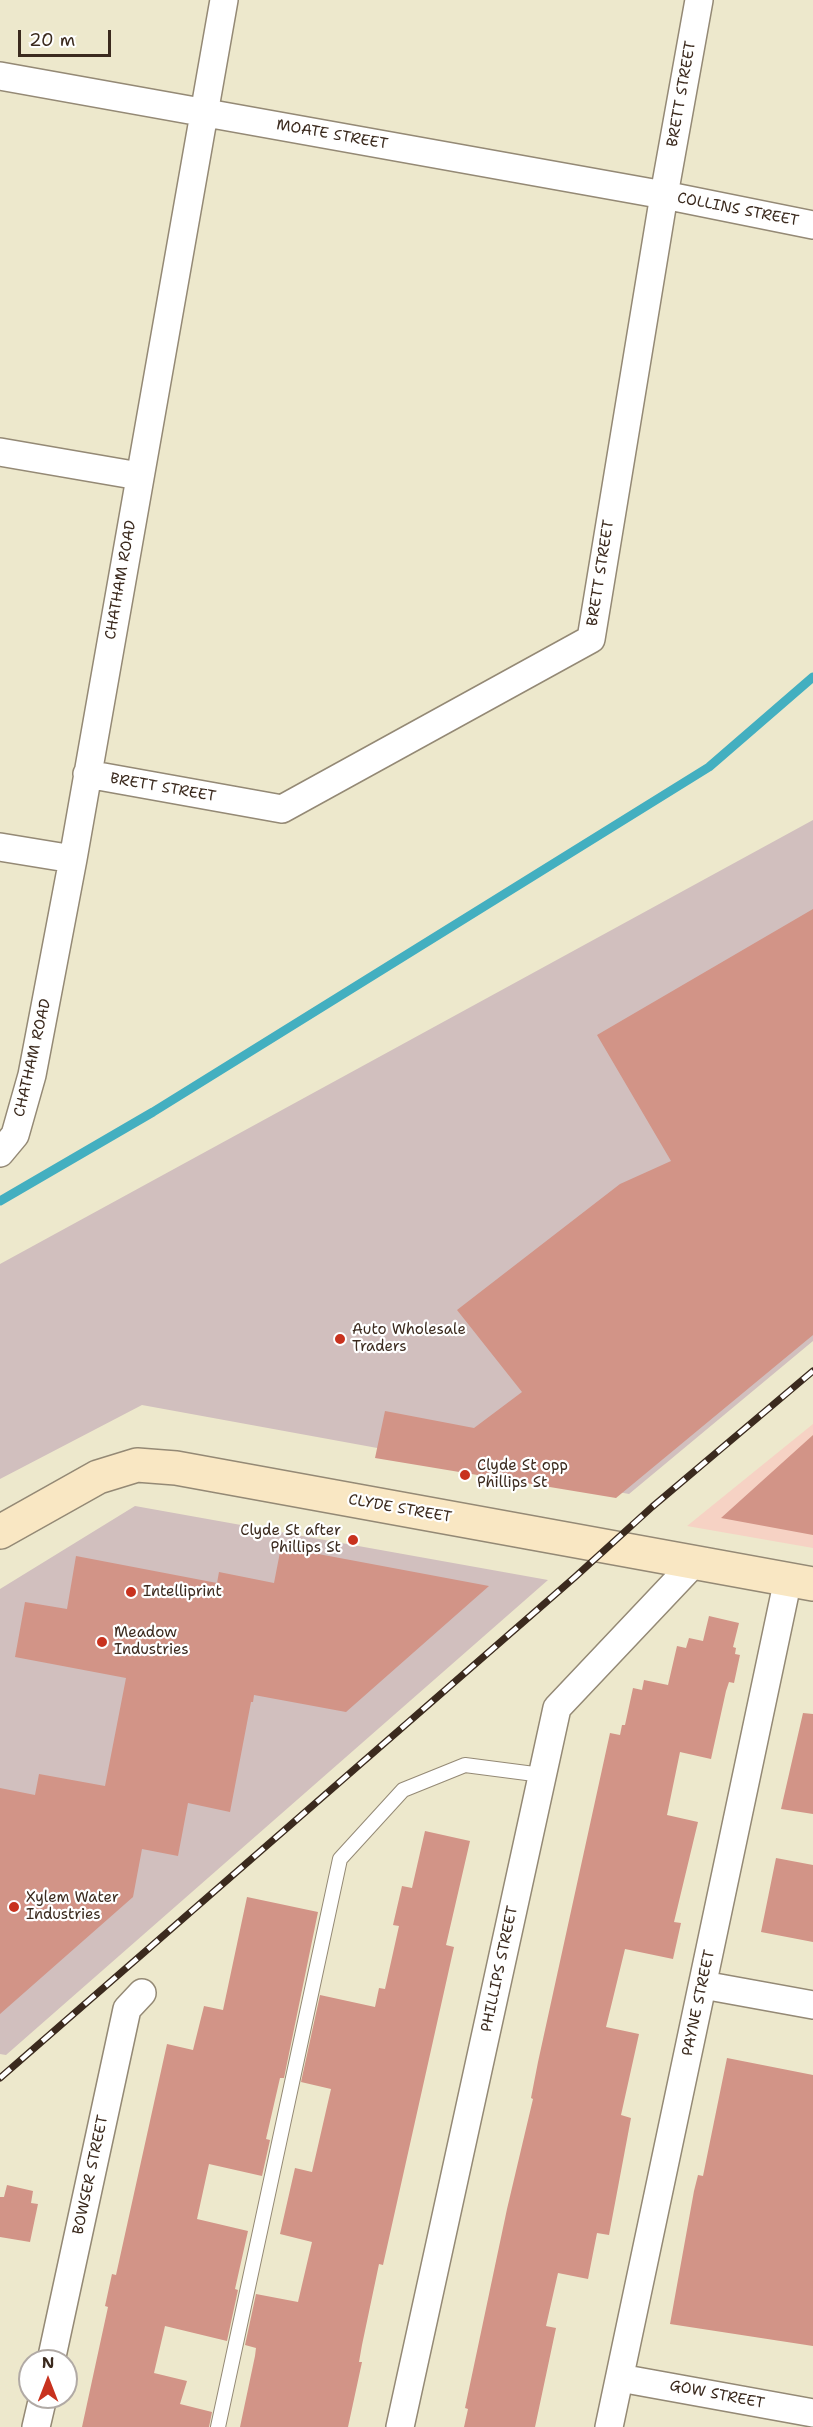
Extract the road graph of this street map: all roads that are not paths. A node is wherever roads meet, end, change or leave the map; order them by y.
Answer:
1 (224, 0) edge
2 (699, 0) edge
3 (0, 76) edge
4 (204, 112) junction
5 (664, 195) junction
6 (813, 225) edge
7 (0, 452) edge
8 (139, 477) junction
9 (87, 774) junction
10 (0, 847) edge
11 (73, 859) junction
12 (0, 1153) edge
13 (0, 1532) edge
14 (696, 1562) junction
15 (801, 1582) edge
16 (542, 1775) junction
17 (703, 1985) junction
18 (142, 1993) dead end
19 (813, 2005) edge
20 (54, 2349) edge
21 (620, 2378) junction
22 (40, 2409) edge
23 (813, 2413) edge
24 (36, 2427) edge
25 (218, 2427) edge
26 (400, 2427) edge
27 (609, 2427) edge

1 - 4 street, CHATHAM ROAD
2 - 5 street, BRETT STREET
3 - 4 street, MOATE STREET
4 - 5 street, MOATE STREET
4 - 8 street, CHATHAM ROAD
5 - 6 street, COLLINS STREET
5 - 9 street, BRETT STREET
7 - 8 street
8 - 9 street, CHATHAM ROAD
9 - 11 street, CHATHAM ROAD
10 - 11 street
11 - 12 street, CHATHAM ROAD
13 - 14 street, CLYDE STREET
14 - 15 street, CLYDE STREET
14 - 16 street, PHILLIPS STREET
15 - 17 street, PAYNE STREET
16 - 25 lane
16 - 26 street, PHILLIPS STREET
17 - 19 street
17 - 21 street, PAYNE STREET
18 - 20 street, BOWSER STREET
21 - 23 street, GOW STREET
21 - 27 street, PAYNE STREET
22 - 24 street

